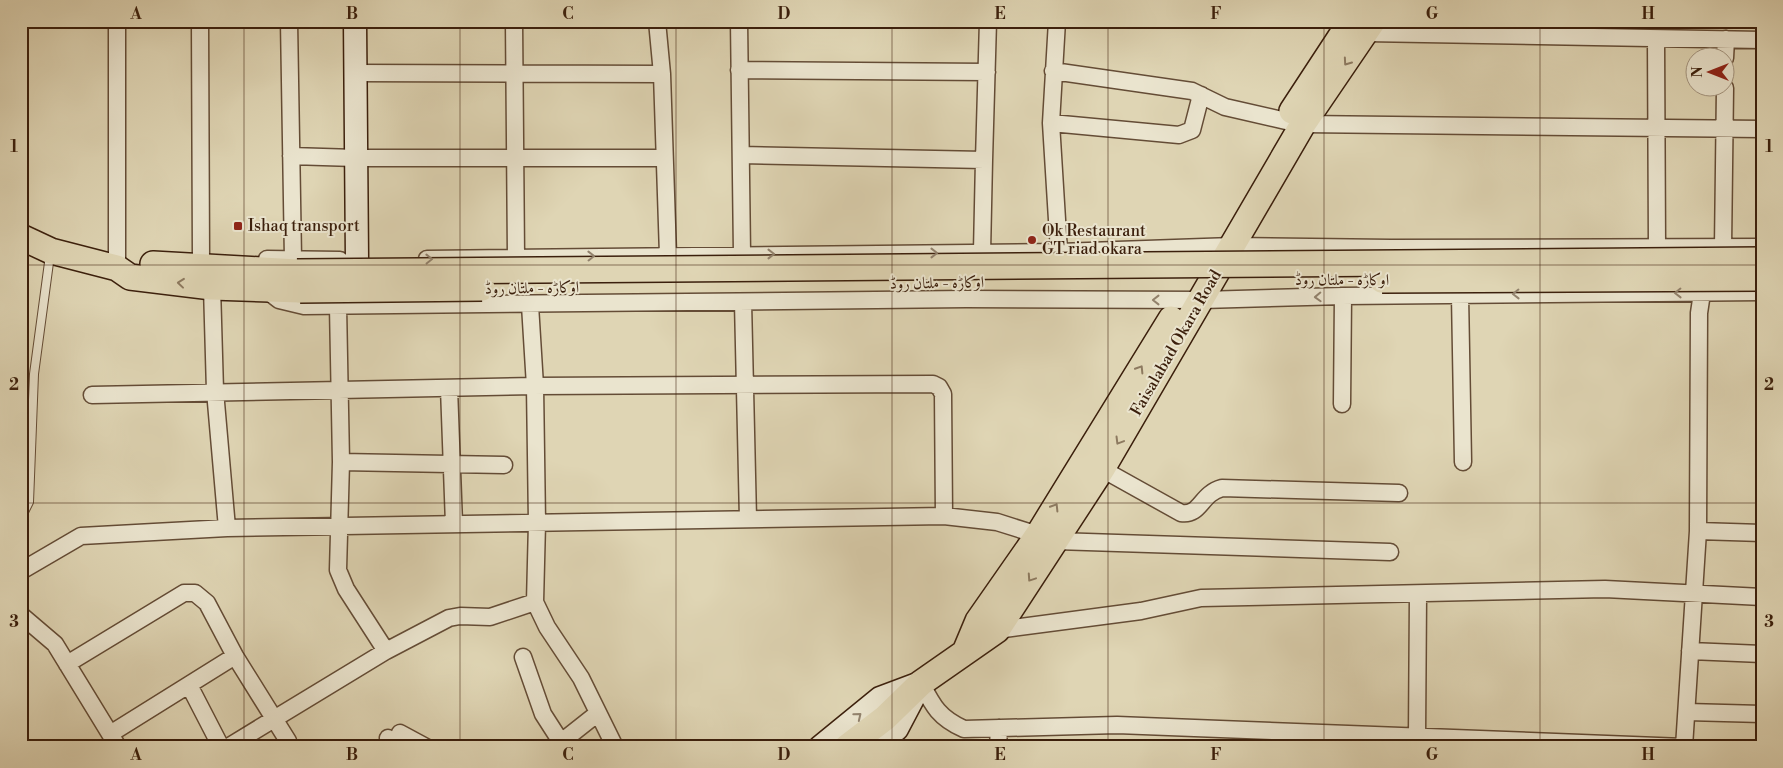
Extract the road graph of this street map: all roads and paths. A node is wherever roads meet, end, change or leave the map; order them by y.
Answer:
1 (117, 21) edge
2 (200, 21) edge
3 (289, 21) edge
4 (355, 21) edge
5 (514, 21) edge
6 (657, 21) edge
7 (739, 21) edge
8 (988, 21) edge
9 (1057, 21) edge
10 (1364, 25) edge
11 (1656, 39) junction
12 (1726, 39) junction
13 (1762, 40) edge
14 (1726, 48) edge
15 (739, 70) junction
16 (1053, 71) junction
17 (987, 72) junction
18 (354, 73) junction
19 (515, 73) junction
20 (662, 74) junction
21 (1201, 95) junction
22 (1725, 98) edge
23 (1294, 122) junction
24 (1052, 123) junction
25 (1657, 128) junction
26 (1724, 128) junction
27 (1762, 129) edge
28 (741, 155) junction
29 (291, 156) junction
30 (355, 158) junction
31 (516, 158) junction
32 (663, 158) junction
33 (984, 160) junction
34 (21, 237) edge
35 (1223, 246) junction
36 (1657, 247) junction
37 (1723, 247) junction
38 (1762, 247) edge
39 (51, 251) junction
40 (982, 252) junction
41 (1059, 252) junction
42 (668, 254) junction
43 (742, 254) junction
44 (516, 257) junction
45 (201, 259) junction
46 (357, 260) junction
47 (1762, 260) edge
48 (170, 266) junction
49 (117, 268) junction
50 (297, 274) junction
51 (1762, 278) edge
52 (212, 287) junction
53 (265, 289) junction
54 (1762, 292) edge
55 (1702, 293) junction
56 (1460, 295) junction
57 (1343, 296) junction
58 (1192, 300) junction
59 (743, 302) junction
60 (530, 305) junction
61 (338, 306) junction
62 (745, 384) junction
63 (535, 386) junction
64 (449, 388) junction
65 (338, 390) junction
66 (215, 392) junction
67 (92, 395) dead end
68 (1342, 404) dead end
69 (341, 462) junction
70 (1463, 462) dead end
71 (452, 464) junction
72 (504, 465) dead end
73 (1102, 469) junction
74 (1399, 493) dead end
75 (944, 516) junction
76 (21, 518) edge
77 (748, 519) junction
78 (537, 523) junction
79 (454, 524) junction
80 (340, 526) junction
81 (227, 528) junction
82 (1698, 531) junction
83 (1762, 533) edge
84 (1047, 538) junction
85 (1390, 552) dead end
86 (21, 571) edge
87 (1694, 594) junction
88 (1418, 595) junction
89 (1762, 597) edge
90 (535, 602) junction
91 (21, 616) edge
92 (996, 630) junction
93 (386, 651) junction
94 (1690, 651) junction
95 (965, 652) junction
96 (1762, 654) edge
97 (235, 656) junction
98 (523, 657) dead end
99 (67, 664) junction
100 (921, 683) junction
101 (189, 685) junction
102 (1686, 712) junction
103 (598, 713) junction
104 (1762, 714) edge
105 (275, 720) junction
106 (998, 728) junction
107 (1416, 736) junction
108 (393, 739) edge
109 (114, 740) edge
110 (288, 741) dead end
111 (558, 744) edge
112 (1590, 745) edge
113 (227, 747) edge
114 (426, 747) edge
115 (615, 747) edge
116 (820, 747) edge
117 (847, 747) edge
118 (876, 747) edge
119 (998, 747) edge

1 - 49 street
2 - 45 street
3 - 29 street
4 - 18 street
5 - 19 street
6 - 20 street
7 - 15 street
8 - 17 street
9 - 16 street
10 - 11 street
10 - 23 main road, Faisalabad Okara Road
11 - 12 street
11 - 25 street
12 - 13 street
12 - 14 street
15 - 17 street
15 - 28 street
16 - 21 street
16 - 24 street
17 - 33 street
18 - 19 street
18 - 30 street
19 - 20 street
19 - 31 street
20 - 32 street
21 - 23 street
21 - 24 street
22 - 26 street
23 - 25 street
23 - 35 main road, Faisalabad Okara Road
24 - 41 street
25 - 26 street
25 - 36 street
26 - 27 street
26 - 37 street
28 - 33 street
28 - 43 street
29 - 30 street
29 - 50 street
30 - 31 street
30 - 46 street
31 - 32 street
31 - 44 street
32 - 42 street
33 - 40 street
34 - 39 main road, اوکاڑہ - ملتان روڈ
35 - 36 street
35 - 41 street
35 - 58 main road, Faisalabad Okara Road
36 - 37 street
37 - 38 street
39 - 49 main road, اوکاڑہ - ملتان روڈ
39 - 76 lane
40 - 41 street
43 -> 40 street
42 - 43 street
44 -> 42 street
46 -> 44 street
45 - 48 street
45 - 50 street
46 - 50 street
47 - 50 main road, اوکاڑہ - ملتان روڈ, bridge
48 - 49 main road, اوکاڑہ - ملتان روڈ
48 - 50 main road, اوکاڑہ - ملتان روڈ
52 -> 49 main road, اوکاڑہ - ملتان روڈ
50 - 51 main road, اوکاڑہ - ملتان روڈ, bridge
50 - 53 main road, اوکاڑہ - ملتان روڈ
52 - 53 main road, اوکاڑہ - ملتان روڈ
52 - 66 street
53 - 61 street
54 - 55 street
55 -> 56 street
55 - 82 street
56 - 57 street
56 - 70 street
57 -> 58 street
57 - 68 street
58 -> 59 street
58 -> 73 main road, Faisalabad Okara Road
84 -> 58 main road, Faisalabad Okara Road
59 - 60 street
59 - 62 street
60 - 61 street
60 - 63 street
61 - 65 street
62 - 63 street
62 - 75 street
62 - 77 street
63 - 64 street
63 - 78 street
64 - 65 street
64 - 71 street
65 - 66 street
65 - 69 street
66 - 67 street
66 - 81 street
69 - 71 street
69 - 80 street
71 - 72 street
71 - 79 street
73 - 74 street
73 - 84 main road, Faisalabad Okara Road
75 - 77 street
75 - 84 street
77 - 78 street
78 - 79 street
78 - 90 street
79 - 80 street
80 - 81 street
80 - 93 street
81 - 86 street
82 - 83 street
82 - 87 street
84 - 85 street
84 -> 92 main road, Faisalabad Okara Road
84 - 95 main road, Faisalabad Okara Road
87 - 88 street
87 - 89 street
87 - 94 street
88 - 92 street
88 - 107 street
90 - 93 street
90 - 103 street
91 - 99 street
92 - 95 main road, Faisalabad Okara Road
93 - 105 street
94 - 96 street
94 - 102 street
95 - 100 main road, Faisalabad Okara Road
97 - 99 street
97 - 101 street
97 - 105 street
98 - 111 street
99 - 109 street
100 - 106 street
116 -> 100 street
100 - 117 main road, Faisalabad Okara Road
100 - 118 street
101 - 109 street
101 - 113 street
102 - 104 street
102 - 112 street
103 - 111 street
103 - 115 street
105 - 110 street
105 - 113 street
106 - 107 street
106 - 119 street
107 - 112 street
108 - 114 street

